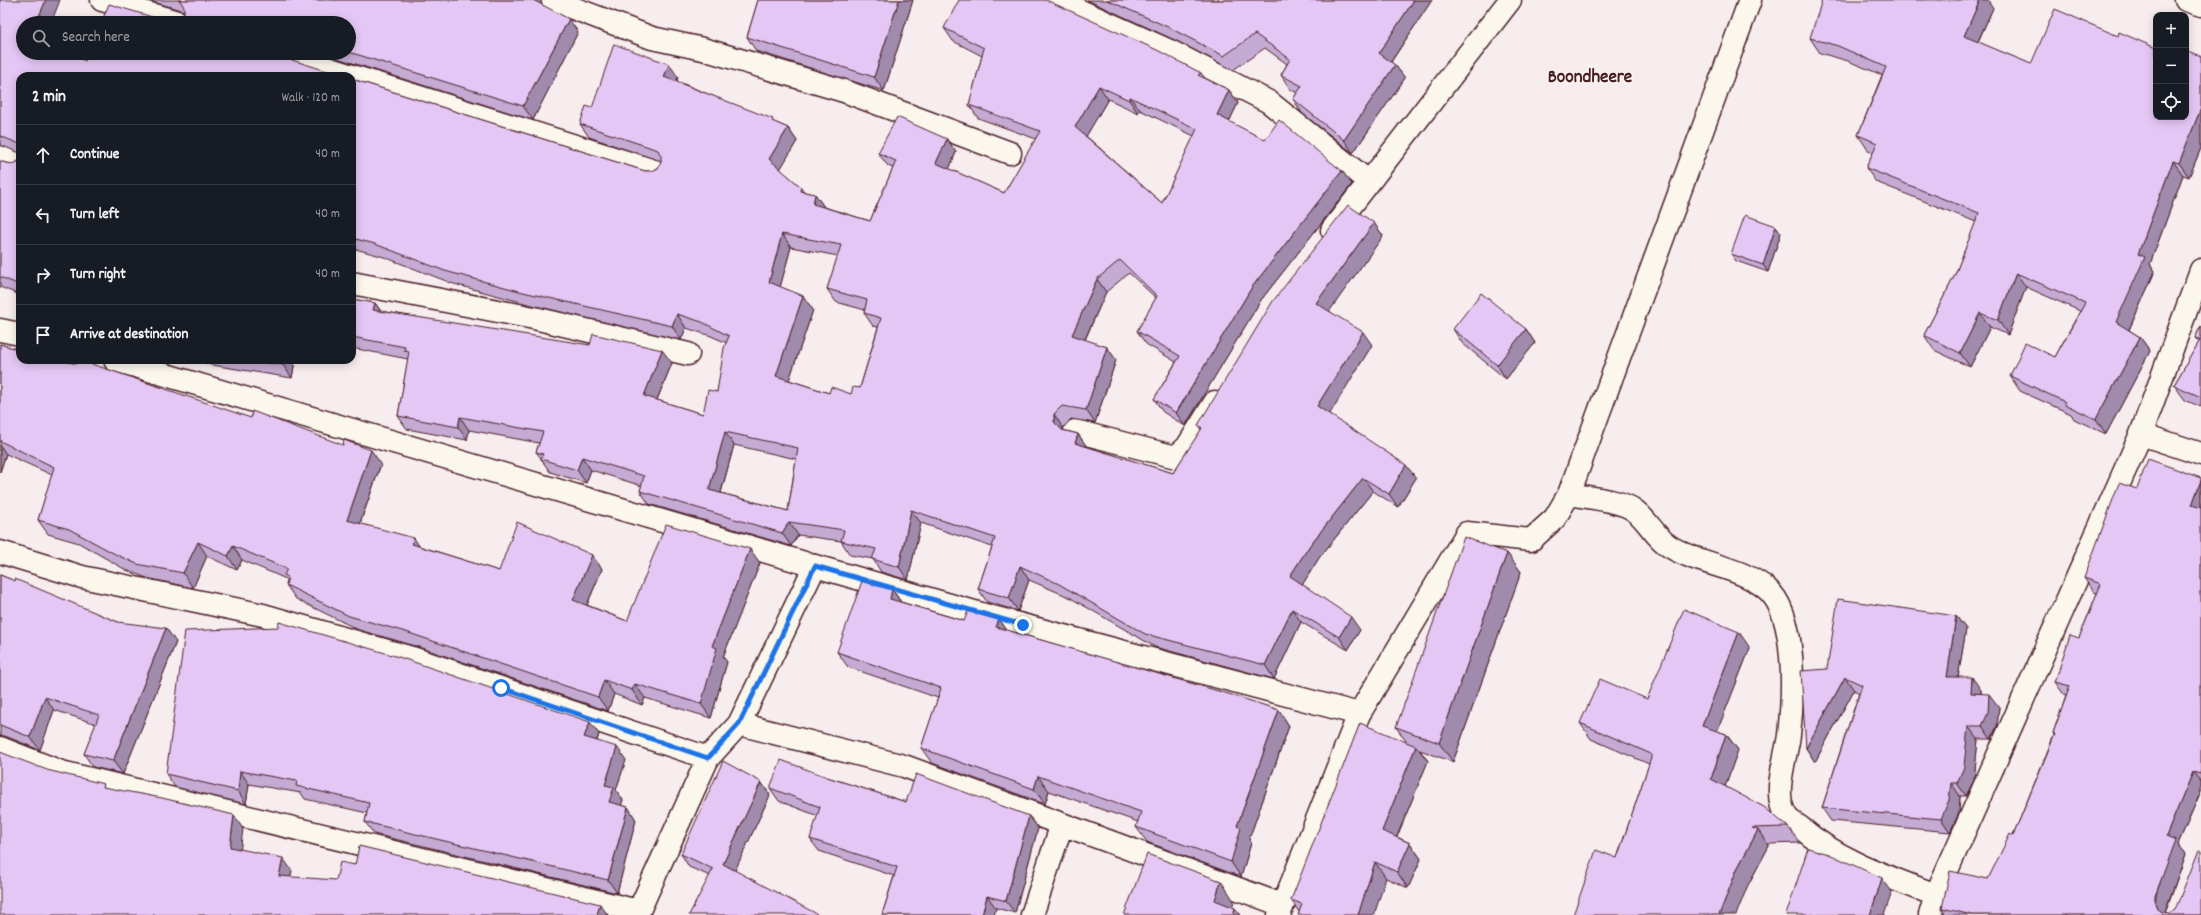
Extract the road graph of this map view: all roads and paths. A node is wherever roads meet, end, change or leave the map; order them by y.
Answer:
1 (102, 0) edge
2 (1056, 0) edge
3 (1510, 0) edge
4 (1750, 0) edge
5 (2186, 0) edge
6 (566, 3) edge
7 (2201, 5) edge
8 (157, 16) edge
9 (301, 60) edge
10 (339, 72) edge
11 (356, 77) edge
12 (1010, 153) dead end
13 (0, 157) edge
14 (16, 163) edge
15 (658, 172) edge
16 (1369, 182) junction
17 (1321, 245) edge
18 (2201, 270) edge
19 (356, 283) edge
20 (0, 330) edge
21 (16, 333) edge
22 (688, 354) dead end
23 (129, 364) edge
24 (1224, 387) edge
25 (1075, 431) dead end
26 (2141, 434) junction
27 (2201, 454) edge
28 (1570, 494) junction
29 (0, 552) edge
30 (815, 566) junction
31 (1359, 714) junction
32 (739, 724) junction
33 (0, 748) edge
34 (708, 758) junction
35 (1062, 824) junction
36 (1933, 905) edge
37 (1281, 910) edge
38 (637, 913) edge
39 (1032, 915) edge

1 - 8 street
2 - 16 street
3 - 16 street
4 - 28 street
5 - 7 street
6 - 12 street
9 - 10 street
11 - 15 street
13 - 14 street
16 - 17 street
18 - 26 street
19 - 22 street
20 - 21 street
23 - 30 street
24 - 25 street
26 - 27 street
26 - 36 street
28 - 31 street
28 - 36 street
29 - 34 street
30 - 31 street
30 - 32 street
31 - 37 street
32 - 34 street
32 - 35 street
33 - 38 street
34 - 38 street
35 - 37 street
35 - 39 street

